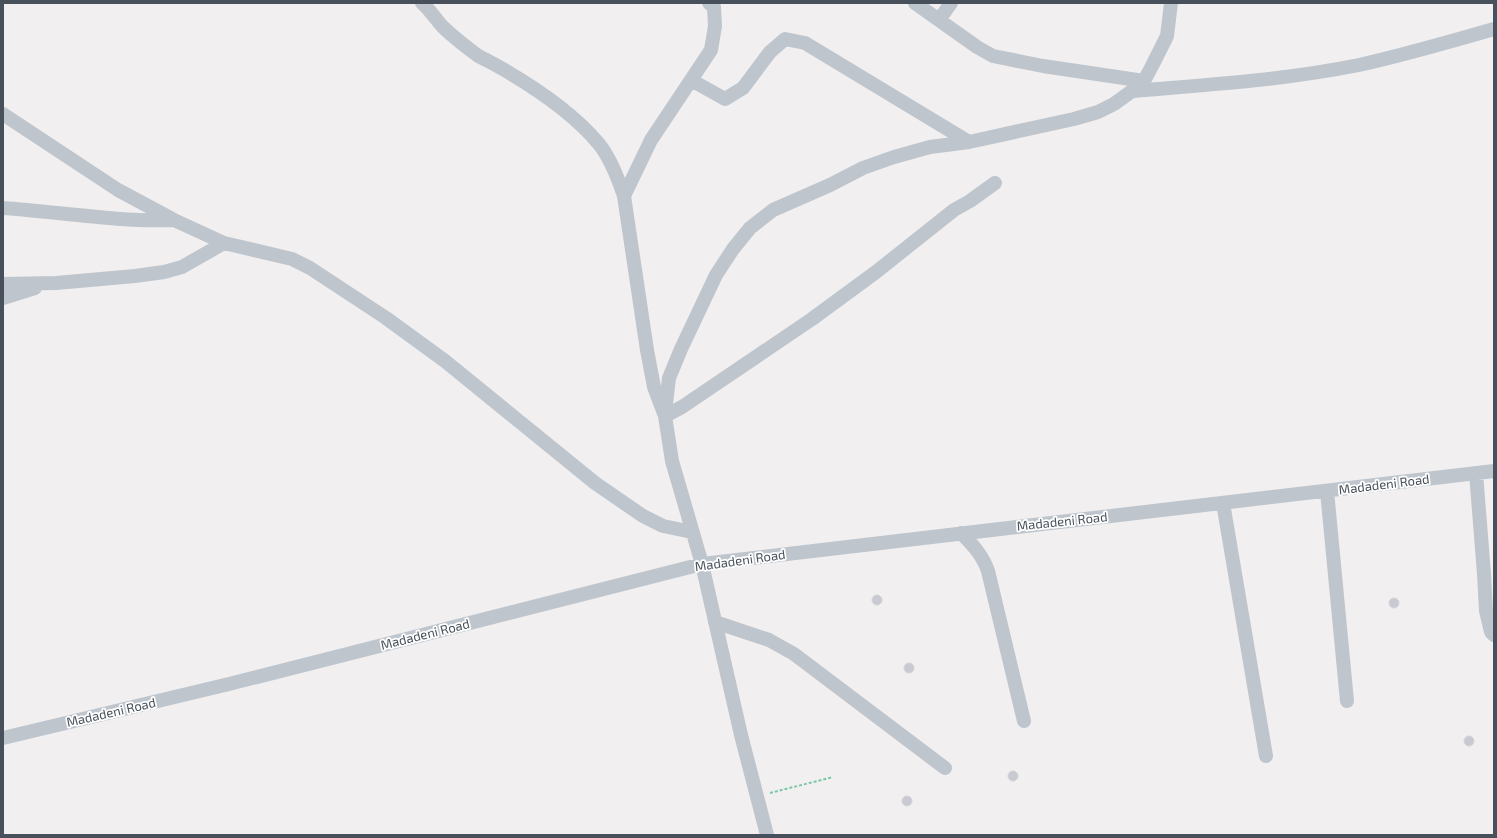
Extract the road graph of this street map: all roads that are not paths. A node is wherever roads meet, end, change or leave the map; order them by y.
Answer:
1 (709, 3) edge
2 (915, 3) edge
3 (951, 3) edge
4 (1171, 3) edge
5 (427, 5) edge
6 (939, 20) junction
7 (1494, 29) edge
8 (691, 80) junction
9 (1144, 81) junction
10 (1132, 91) junction
11 (3, 114) edge
12 (969, 142) junction
13 (995, 183) dead end
14 (624, 196) junction
15 (3, 208) edge
16 (174, 220) junction
17 (224, 243) junction
18 (56, 283) junction
19 (3, 284) edge
20 (3, 298) edge
21 (665, 416) junction
22 (1494, 471) edge
23 (1476, 473) junction
24 (1327, 491) junction
25 (1223, 503) junction
26 (692, 532) junction
27 (961, 533) junction
28 (702, 564) junction
29 (1489, 573) edge
30 (715, 622) junction
31 (1494, 635) edge
32 (1347, 701) dead end
33 (1024, 721) dead end
34 (3, 738) edge
35 (1266, 756) dead end
36 (945, 768) dead end
37 (767, 835) edge

1 - 8 street
2 - 6 street
3 - 6 street
4 - 9 street
5 - 14 street
6 - 9 street
7 - 10 street
8 - 12 street
8 - 14 street
9 - 10 street
10 - 12 street
11 - 16 street
12 - 21 street
13 - 21 street
14 - 21 street
15 - 16 street
16 - 17 street
17 - 18 street
17 - 26 street
18 - 19 street
18 - 20 street
21 - 26 street
22 - 23 street, Madadeni Road
23 - 24 street, Madadeni Road
23 - 29 street
24 - 25 street, Madadeni Road
24 - 32 street
25 - 27 street, Madadeni Road
25 - 35 street
26 - 28 street
27 - 28 street, Madadeni Road
27 - 33 street
28 - 30 street
28 - 34 street, Madadeni Road
29 - 31 street
30 - 36 street
30 - 37 street

